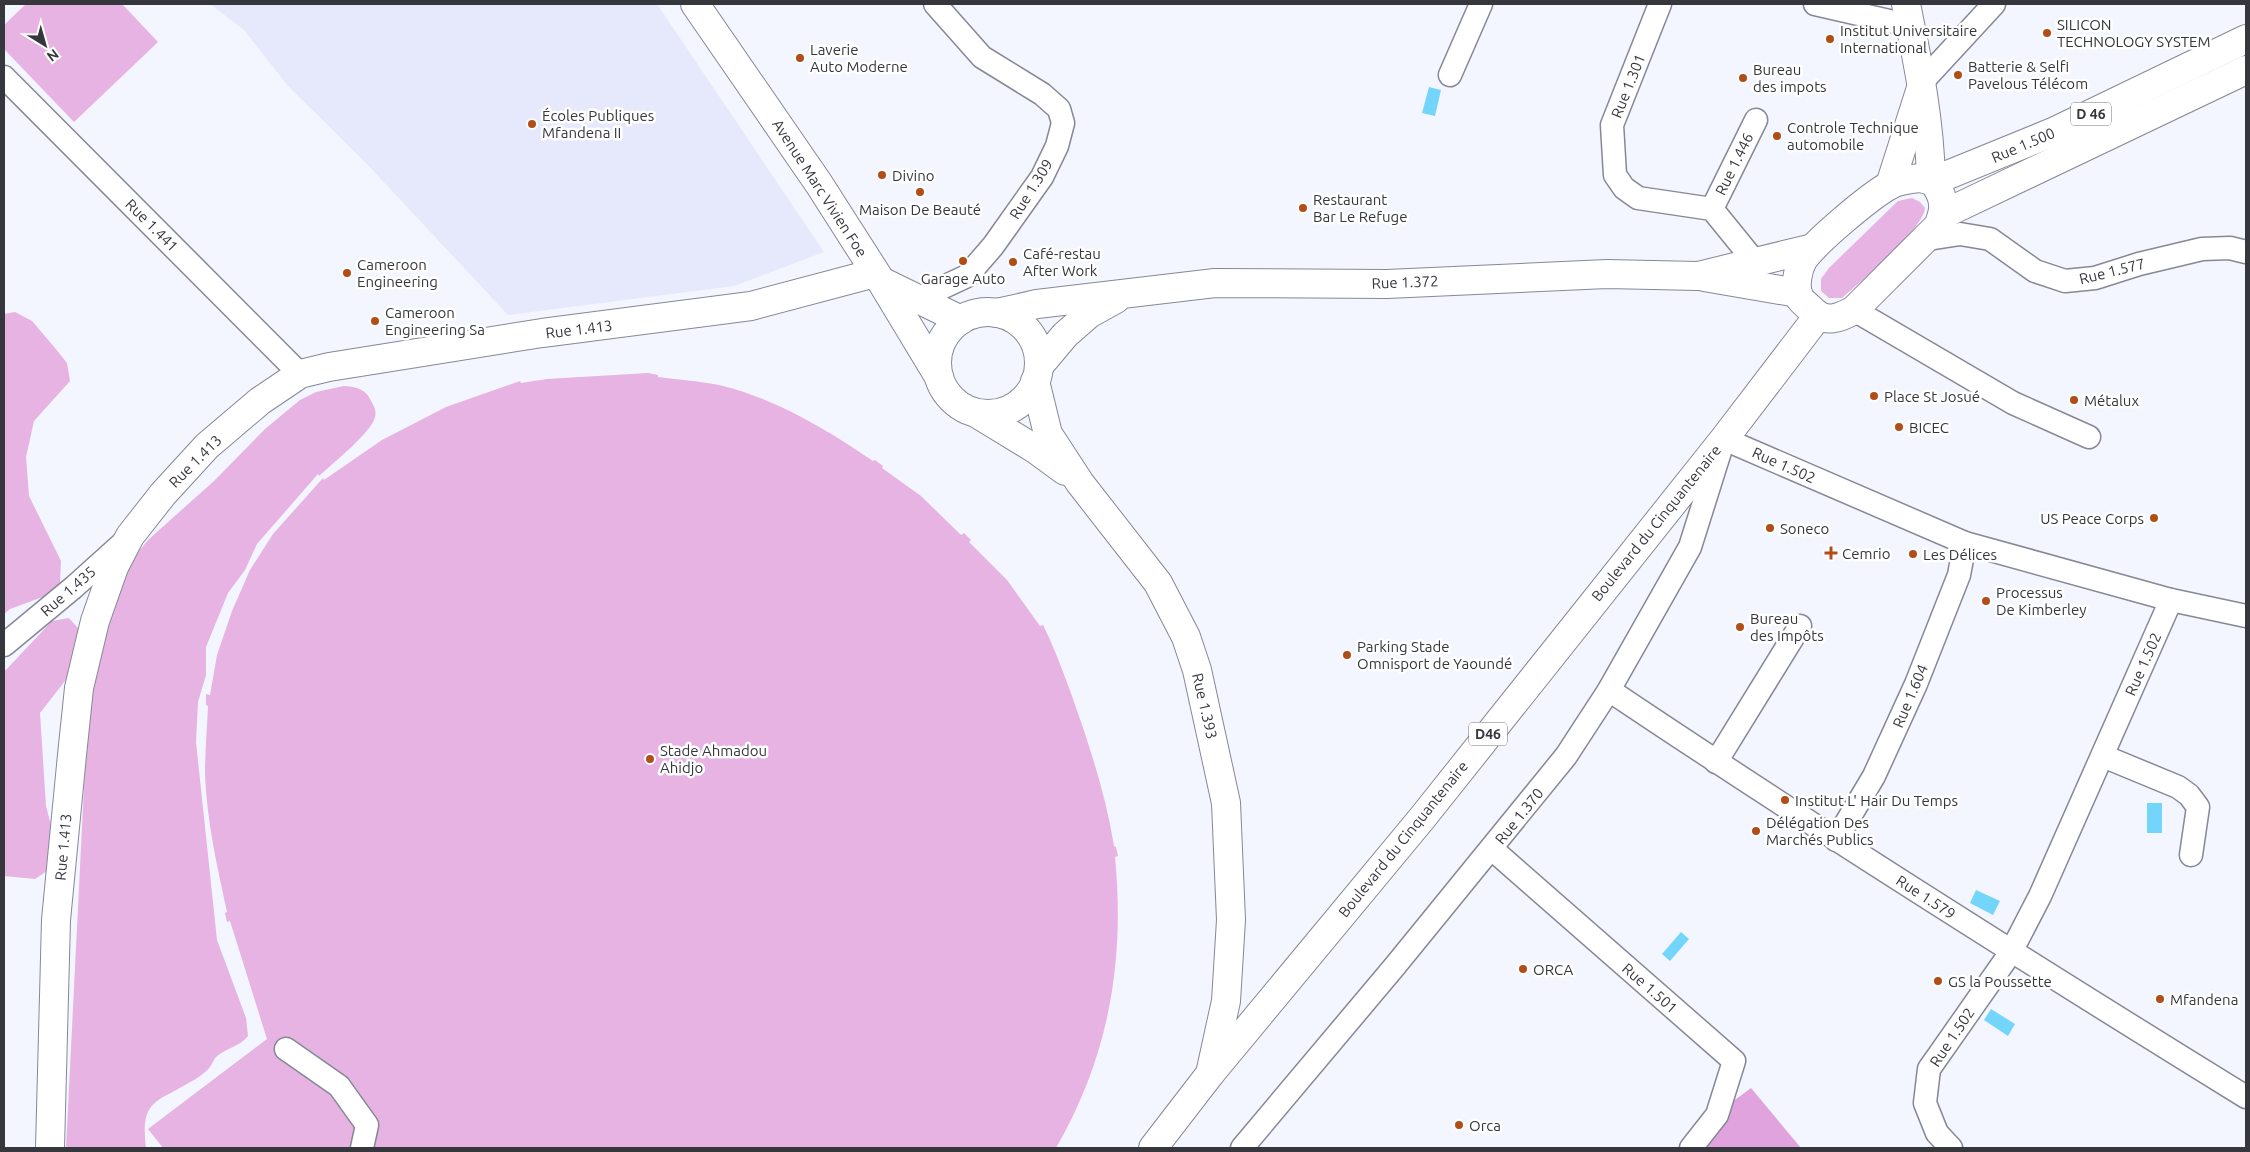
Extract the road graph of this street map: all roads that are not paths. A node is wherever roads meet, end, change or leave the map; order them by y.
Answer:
1 (696, 4) edge
2 (935, 4) edge
3 (1481, 4) edge
4 (1660, 4) edge
5 (1814, 4) edge
6 (1994, 4) edge
7 (1908, 15) edge
8 (2246, 39) edge
9 (2246, 70) edge
10 (1450, 75) dead end
11 (4, 77) edge
12 (1922, 82) junction
13 (1756, 120) dead end
14 (1932, 181) junction
15 (1890, 185) junction
16 (1712, 209) junction
17 (1944, 214) junction
18 (1928, 239) junction
19 (1813, 248) junction
20 (2246, 252) edge
21 (1755, 262) junction
22 (1698, 276) junction
23 (878, 277) junction
24 (1125, 293) junction
25 (1798, 293) junction
26 (918, 299) junction
27 (1854, 310) junction
28 (997, 313) junction
29 (1818, 316) junction
30 (961, 320) junction
31 (300, 374) junction
32 (1037, 374) junction
33 (939, 377) junction
34 (976, 413) junction
35 (2089, 437) dead end
36 (1724, 439) junction
37 (1080, 482) junction
38 (130, 536) junction
39 (1965, 543) junction
40 (2171, 600) junction
41 (2246, 616) edge
42 (1800, 626) dead end
43 (4, 645) edge
44 (1609, 690) junction
45 (2103, 756) junction
46 (1716, 762) junction
47 (1836, 840) junction
48 (1492, 850) junction
49 (2191, 855) dead end
50 (2011, 952) junction
51 (286, 1049) dead end
52 (1210, 1074) junction
53 (2246, 1097) edge
54 (50, 1148) edge
55 (362, 1148) edge
56 (1153, 1148) edge
57 (1242, 1148) edge
58 (1691, 1148) edge
59 (1951, 1148) edge

1 - 23 main road, Avenue Marc Vivien Foe
2 - 26 street, Rue 1.309
3 - 10 street
4 - 16 street, Rue 1.301
5 - 7 street
6 - 12 street
7 - 12 main road
8 - 14 main road, Rue 1.500 / D 46
9 - 17 main road, Rue 1.500
11 - 31 street, Rue 1.441
12 - 14 main road
12 - 15 main road
13 - 16 street, Rue 1.446
14 - 15 main road
14 - 17 main road
15 - 19 main road
16 - 21 street
17 - 18 main road
18 - 20 street, Rue 1.577
18 - 27 main road
19 - 21 main road, Rue 1.372
19 - 25 main road
21 - 22 main road, Rue 1.372
22 - 24 main road, Rue 1.372
22 - 25 main road
23 - 26 main road
23 - 31 main road, Rue 1.413
23 - 33 main road, Avenue Marc Vivien Foe
24 - 28 main road, Rue 1.372
24 - 32 main road
25 - 29 main road
26 - 30 main road
27 - 29 main road
27 - 35 street
28 - 30 main road
28 - 32 main road
29 - 36 main road, Boulevard du Cinquantenaire / D46
30 - 33 main road
31 - 38 main road, Rue 1.413
32 - 34 main road
32 - 37 main road, Rue 1.393
33 - 34 main road
34 - 37 main road
36 - 39 street, Rue 1.502
36 - 44 street, Rue 1.370
36 - 52 main road, Boulevard du Cinquantenaire / D46
37 - 52 main road, Rue 1.393
38 - 43 street, Rue 1.435
38 - 54 main road, Rue 1.413
39 - 40 street, Rue 1.502
39 - 47 street, Rue 1.604
40 - 41 street
40 - 45 street, Rue 1.502
42 - 46 street
44 - 46 street, Rue 1.579
44 - 48 street, Rue 1.370
45 - 49 street
45 - 50 street, Rue 1.502
46 - 47 street, Rue 1.579
47 - 50 street, Rue 1.579
48 - 57 street, Rue 1.370
48 - 58 street, Rue 1.501
50 - 53 street, Rue 1.579
50 - 59 street, Rue 1.502
51 - 55 street
52 - 56 main road, Boulevard du Cinquantenaire / D46

